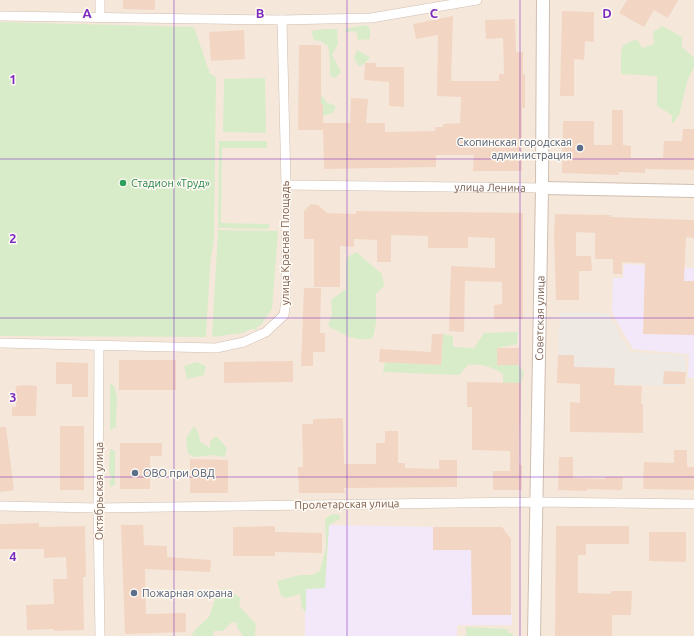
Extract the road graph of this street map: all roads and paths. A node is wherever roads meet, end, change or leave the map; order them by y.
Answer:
1 (100, 0) edge
2 (477, 0) edge
3 (543, 0) edge
4 (0, 16) edge
5 (100, 17) junction
6 (282, 20) junction
7 (286, 185) junction
8 (542, 188) junction
9 (694, 191) edge
10 (0, 343) edge
11 (99, 346) junction
12 (536, 502) junction
13 (694, 504) edge
14 (0, 506) edge
15 (98, 508) junction
16 (100, 636) edge
17 (534, 636) edge

1 - 5 street
2 - 6 street
3 - 8 street, Советская улица
4 - 5 street
5 - 6 street
6 - 7 street, улица Красная Площадь
7 - 8 street, улица Ленина
7 - 11 street, улица Красная Площадь
8 - 9 street, улица Ленина
8 - 12 street, Советская улица
10 - 11 street, улица Красная Площадь
11 - 15 street, Октябрьская улица
12 - 13 street, Пролетарская улица
12 - 15 street, Пролетарская улица
12 - 17 street, Советская улица
14 - 15 street, Пролетарская улица
15 - 16 street, Октябрьская улица

